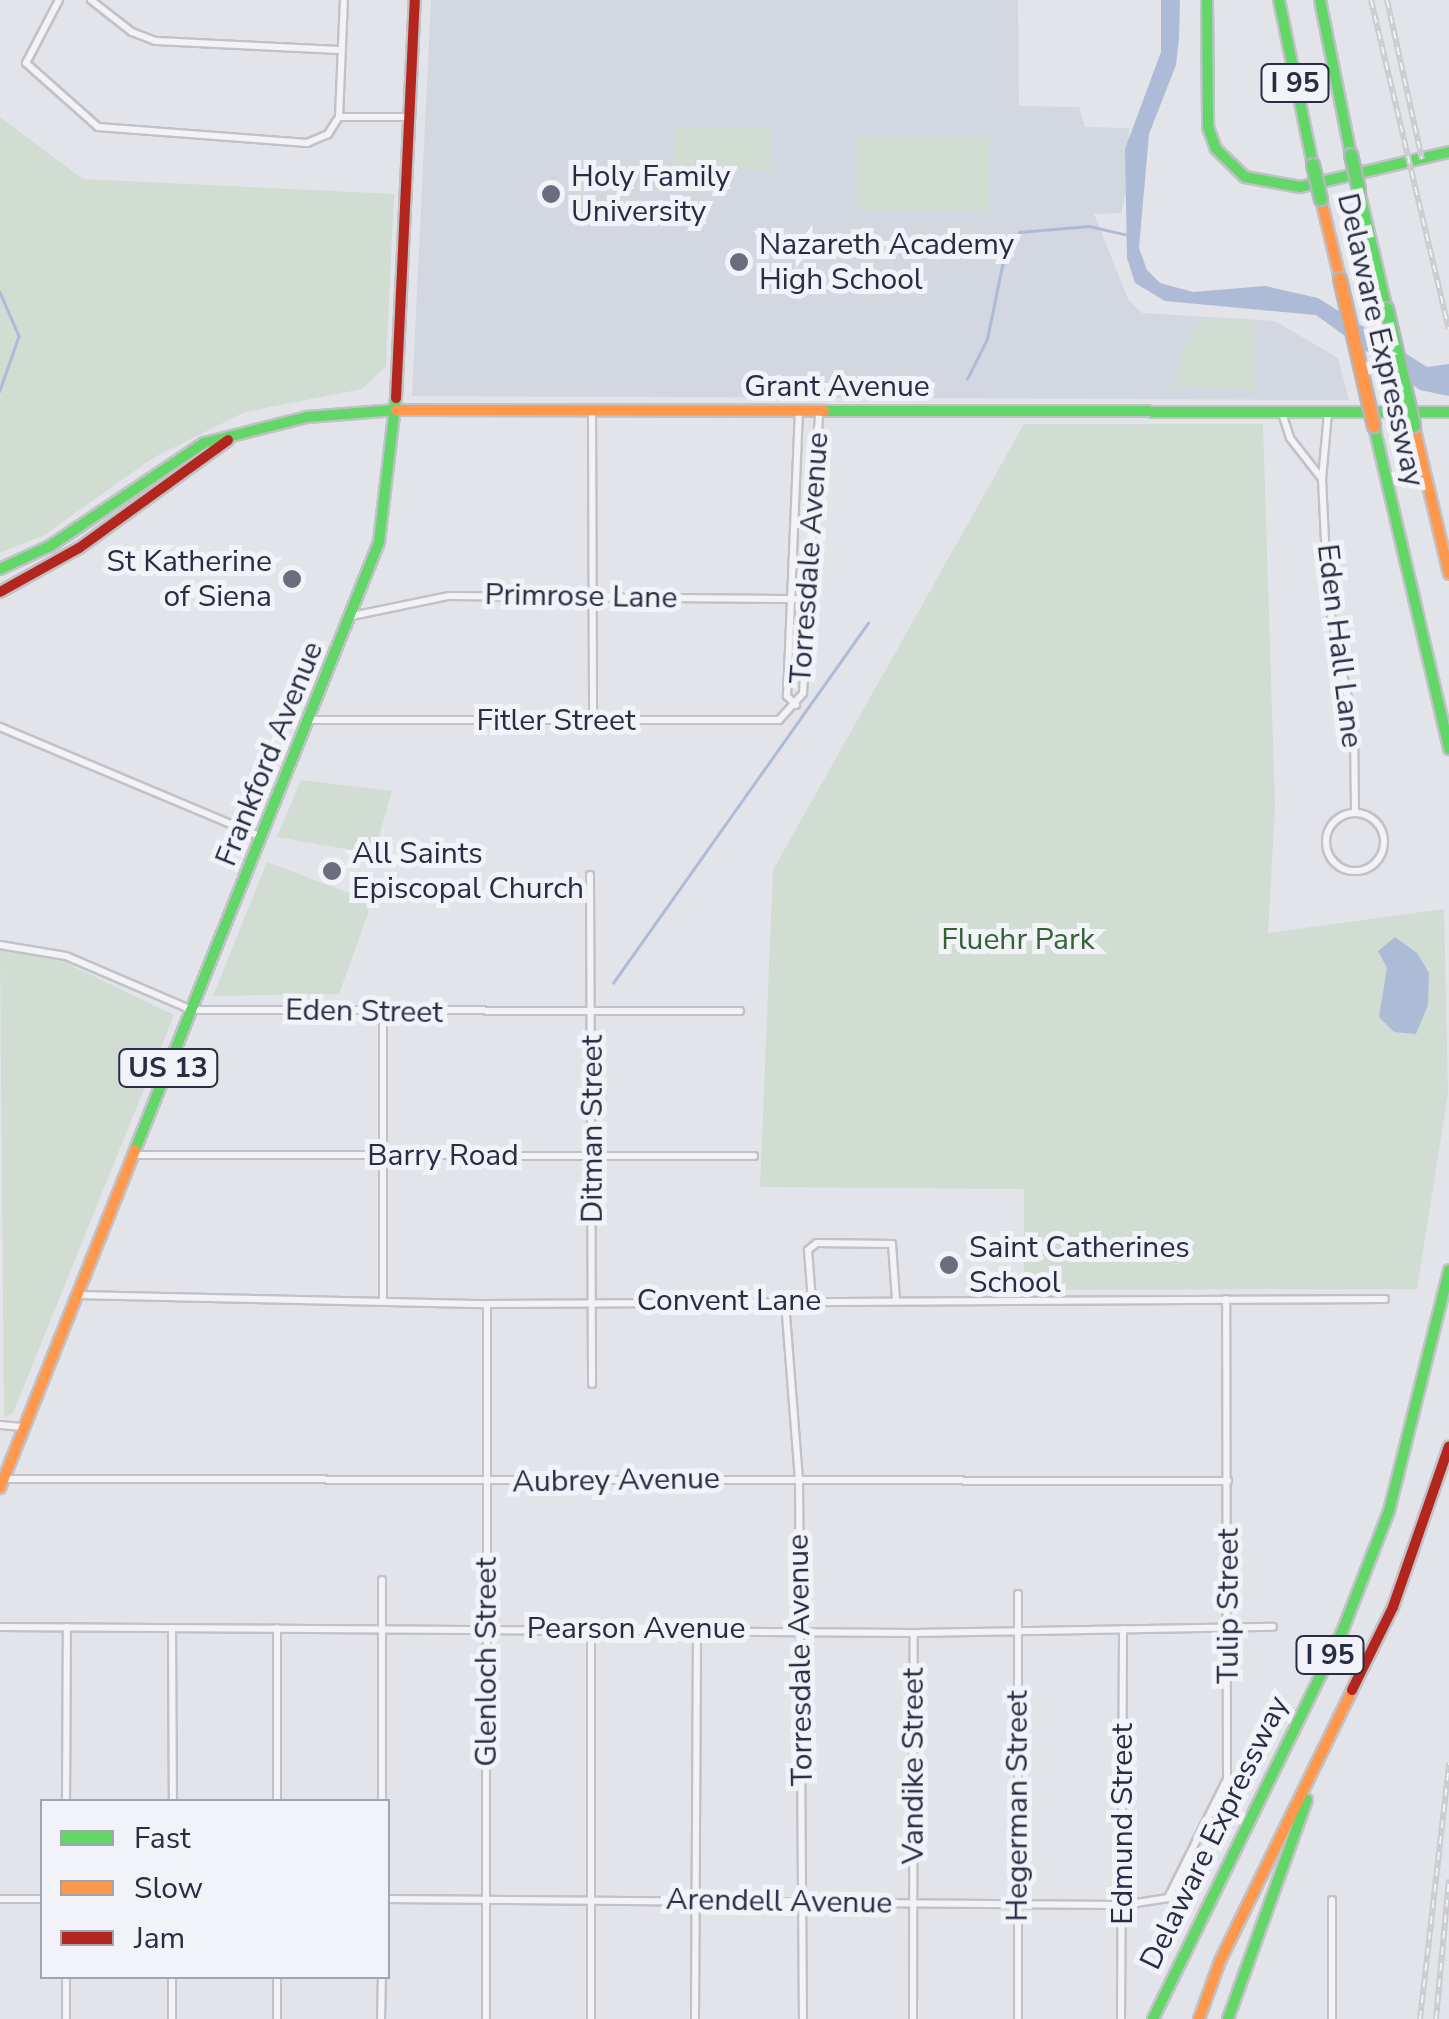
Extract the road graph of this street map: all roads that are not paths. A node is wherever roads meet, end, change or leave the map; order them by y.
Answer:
1 (58, 0) edge
2 (91, 0) edge
3 (344, 0) edge
4 (415, 0) edge
5 (1207, 0) edge
6 (1278, 0) edge
7 (1320, 0) edge
8 (342, 50) junction
9 (339, 117) junction
10 (410, 117) junction
11 (1449, 152) edge
12 (396, 410) junction
13 (592, 411) junction
14 (799, 412) junction
15 (820, 412) junction
16 (1449, 412) edge
17 (1282, 413) junction
18 (1328, 413) junction
19 (228, 440) junction
20 (1322, 478) junction
21 (0, 569) edge
22 (1449, 574) edge
23 (0, 592) edge
24 (594, 598) junction
25 (794, 599) junction
26 (812, 599) junction
27 (352, 616) junction
28 (796, 705) junction
29 (311, 720) junction
30 (592, 721) junction
31 (0, 727) edge
32 (1449, 749) edge
33 (1355, 814) junction
34 (263, 838) junction
35 (590, 875) dead end
36 (0, 944) edge
37 (192, 1010) junction
38 (740, 1011) dead end
39 (383, 1012) junction
40 (593, 1014) junction
41 (132, 1156) junction
42 (382, 1156) junction
43 (594, 1156) junction
44 (754, 1156) dead end
45 (1449, 1270) edge
46 (74, 1294) junction
47 (1226, 1299) junction
48 (1385, 1299) dead end
49 (592, 1300) junction
50 (896, 1300) junction
51 (812, 1301) junction
52 (383, 1302) junction
53 (785, 1302) junction
54 (487, 1304) junction
55 (592, 1384) dead end
56 (0, 1424) edge
57 (22, 1428) junction
58 (1449, 1446) edge
59 (798, 1478) junction
60 (1228, 1481) junction
61 (487, 1482) junction
62 (2, 1484) edge
63 (382, 1580) dead end
64 (1018, 1594) dead end
65 (0, 1627) edge
66 (67, 1627) junction
67 (1273, 1627) dead end
68 (172, 1628) junction
69 (278, 1628) junction
70 (487, 1628) junction
71 (592, 1628) junction
72 (697, 1628) junction
73 (383, 1629) junction
74 (1123, 1629) junction
75 (800, 1630) junction
76 (1018, 1630) junction
77 (1228, 1630) junction
78 (914, 1633) junction
79 (1334, 1729) junction
80 (66, 1799) edge
81 (173, 1799) edge
82 (277, 1799) edge
83 (382, 1799) edge
84 (1168, 1898) joint
85 (0, 1899) edge
86 (40, 1899) edge
87 (390, 1900) edge
88 (487, 1900) junction
89 (591, 1900) junction
90 (696, 1900) junction
91 (1332, 1900) dead end
92 (803, 1902) junction
93 (914, 1904) junction
94 (1018, 1904) junction
95 (1123, 1904) junction
96 (66, 1979) edge
97 (172, 1979) edge
98 (277, 1979) edge
99 (382, 1979) edge
100 (66, 2019) edge
101 (172, 2019) edge
102 (277, 2019) edge
103 (381, 2019) edge
104 (486, 2019) edge
105 (591, 2019) edge
106 (695, 2019) edge
107 (802, 2019) edge
108 (913, 2019) edge
109 (1018, 2019) edge
110 (1122, 2019) edge
111 (1154, 2019) edge
112 (1199, 2019) edge
113 (1228, 2019) edge
114 (1332, 2019) edge

1 - 9 street
2 - 8 street
3 - 8 street
4 - 10 main road, Frankford Avenue / US 13
5 - 11 main road
6 - 32 main road, Delaware Expressway / I 95, bridge
7 - 22 main road, Delaware Expressway / I 95, bridge
8 - 9 street
9 - 10 street
10 - 12 main road, Frankford Avenue / US 13
12 - 13 main road, Grant Avenue
12 - 19 main road, Grant Avenue
12 - 27 main road, Frankford Avenue / US 13
13 - 14 main road, Grant Avenue
13 - 24 street
14 - 15 main road, Grant Avenue
14 - 25 street, Torresdale Avenue
15 - 17 main road, Grant Avenue
15 - 26 street, Torresdale Avenue
16 - 18 main road, Grant Avenue
17 - 18 main road, Grant Avenue
17 - 20 street
18 - 20 street, Eden Hall Lane
19 - 21 main road, Grant Avenue
19 - 23 main road, Grant Avenue
20 - 33 street, Eden Hall Lane
24 - 25 street, Primrose Lane
24 - 27 street, Primrose Lane
24 - 30 street
25 - 26 street, Primrose Lane
25 - 28 street, Torresdale Avenue
26 - 28 street, Torresdale Avenue
27 - 29 main road, Frankford Avenue / US 13
28 - 30 street, Fitler Street
29 - 30 street, Fitler Street
29 - 34 main road, Frankford Avenue / US 13
31 - 34 street
33 - 33 street
34 - 37 main road, Frankford Avenue / US 13
35 - 40 street, Ditman Street
36 - 37 street, Eden Street
37 - 39 street, Eden Street
37 - 41 main road, Frankford Avenue / US 13
38 - 40 street, Eden Street
39 - 40 street, Eden Street
39 - 42 street
40 - 43 street, Ditman Street
41 - 42 street, Barry Road
41 - 46 main road, Frankford Avenue / US 13
42 - 43 street, Barry Road
42 - 52 street
43 - 44 street, Barry Road
43 - 49 street, Ditman Street
45 - 111 main road, Delaware Expressway / I 95
46 - 52 street, Convent Lane
46 - 57 main road, Frankford Avenue / US 13
47 - 48 street, Convent Lane
47 - 50 street, Convent Lane
47 - 60 street, Tulip Street
49 - 53 street, Convent Lane
49 - 54 street, Convent Lane
49 - 55 street, Ditman Street
50 - 51 street, Convent Lane
50 - 51 street
51 - 53 street, Convent Lane
52 - 54 street, Convent Lane
53 - 59 street, Torresdale Avenue
54 - 61 street, Glenloch Street
56 - 57 street
57 - 62 main road, Frankford Avenue / US 13
58 - 79 main road, Delaware Expressway / I 95
59 - 60 street, Aubrey Avenue
59 - 61 street, Aubrey Avenue
59 - 75 street, Torresdale Avenue
60 - 77 street, Tulip Street
61 - 62 street, Aubrey Avenue
61 - 70 street, Glenloch Street
63 - 73 street
64 - 76 street, Hegerman Street
65 - 66 street, Pearson Avenue
66 - 68 street, Pearson Avenue
66 - 80 street
67 - 77 street, Pearson Avenue
68 - 69 street, Pearson Avenue
68 - 81 street
69 - 73 street, Pearson Avenue
69 - 82 street
70 - 71 street, Pearson Avenue
70 - 73 street, Pearson Avenue
70 - 88 street, Glenloch Street
71 - 72 street, Pearson Avenue
71 - 89 street
72 - 75 street, Pearson Avenue
72 - 90 street
73 - 83 street
74 - 76 street, Pearson Avenue
74 - 77 street, Pearson Avenue
74 - 95 street, Edmund Street
75 - 78 street, Pearson Avenue
75 - 92 street, Torresdale Avenue
76 - 78 street, Pearson Avenue
76 - 94 street, Hegerman Street
77 - 84 street, Tulip Street
78 - 93 street, Vandike Street
79 - 112 main road, Delaware Expressway / I 95
79 - 113 main road
84 - 95 street, Arendell Avenue
85 - 86 street
87 - 88 street, Arendell Avenue
88 - 89 street, Arendell Avenue
88 - 104 street, Glenloch Street
89 - 90 street, Arendell Avenue
89 - 105 street
90 - 92 street, Arendell Avenue
90 - 106 street
91 - 114 street
92 - 93 street, Arendell Avenue
92 - 107 street, Torresdale Avenue
93 - 94 street, Arendell Avenue
93 - 108 street, Vandike Street
94 - 95 street, Arendell Avenue
94 - 109 street, Hegerman Street
95 - 110 street, Edmund Street
96 - 100 street
97 - 101 street
98 - 102 street
99 - 103 street

